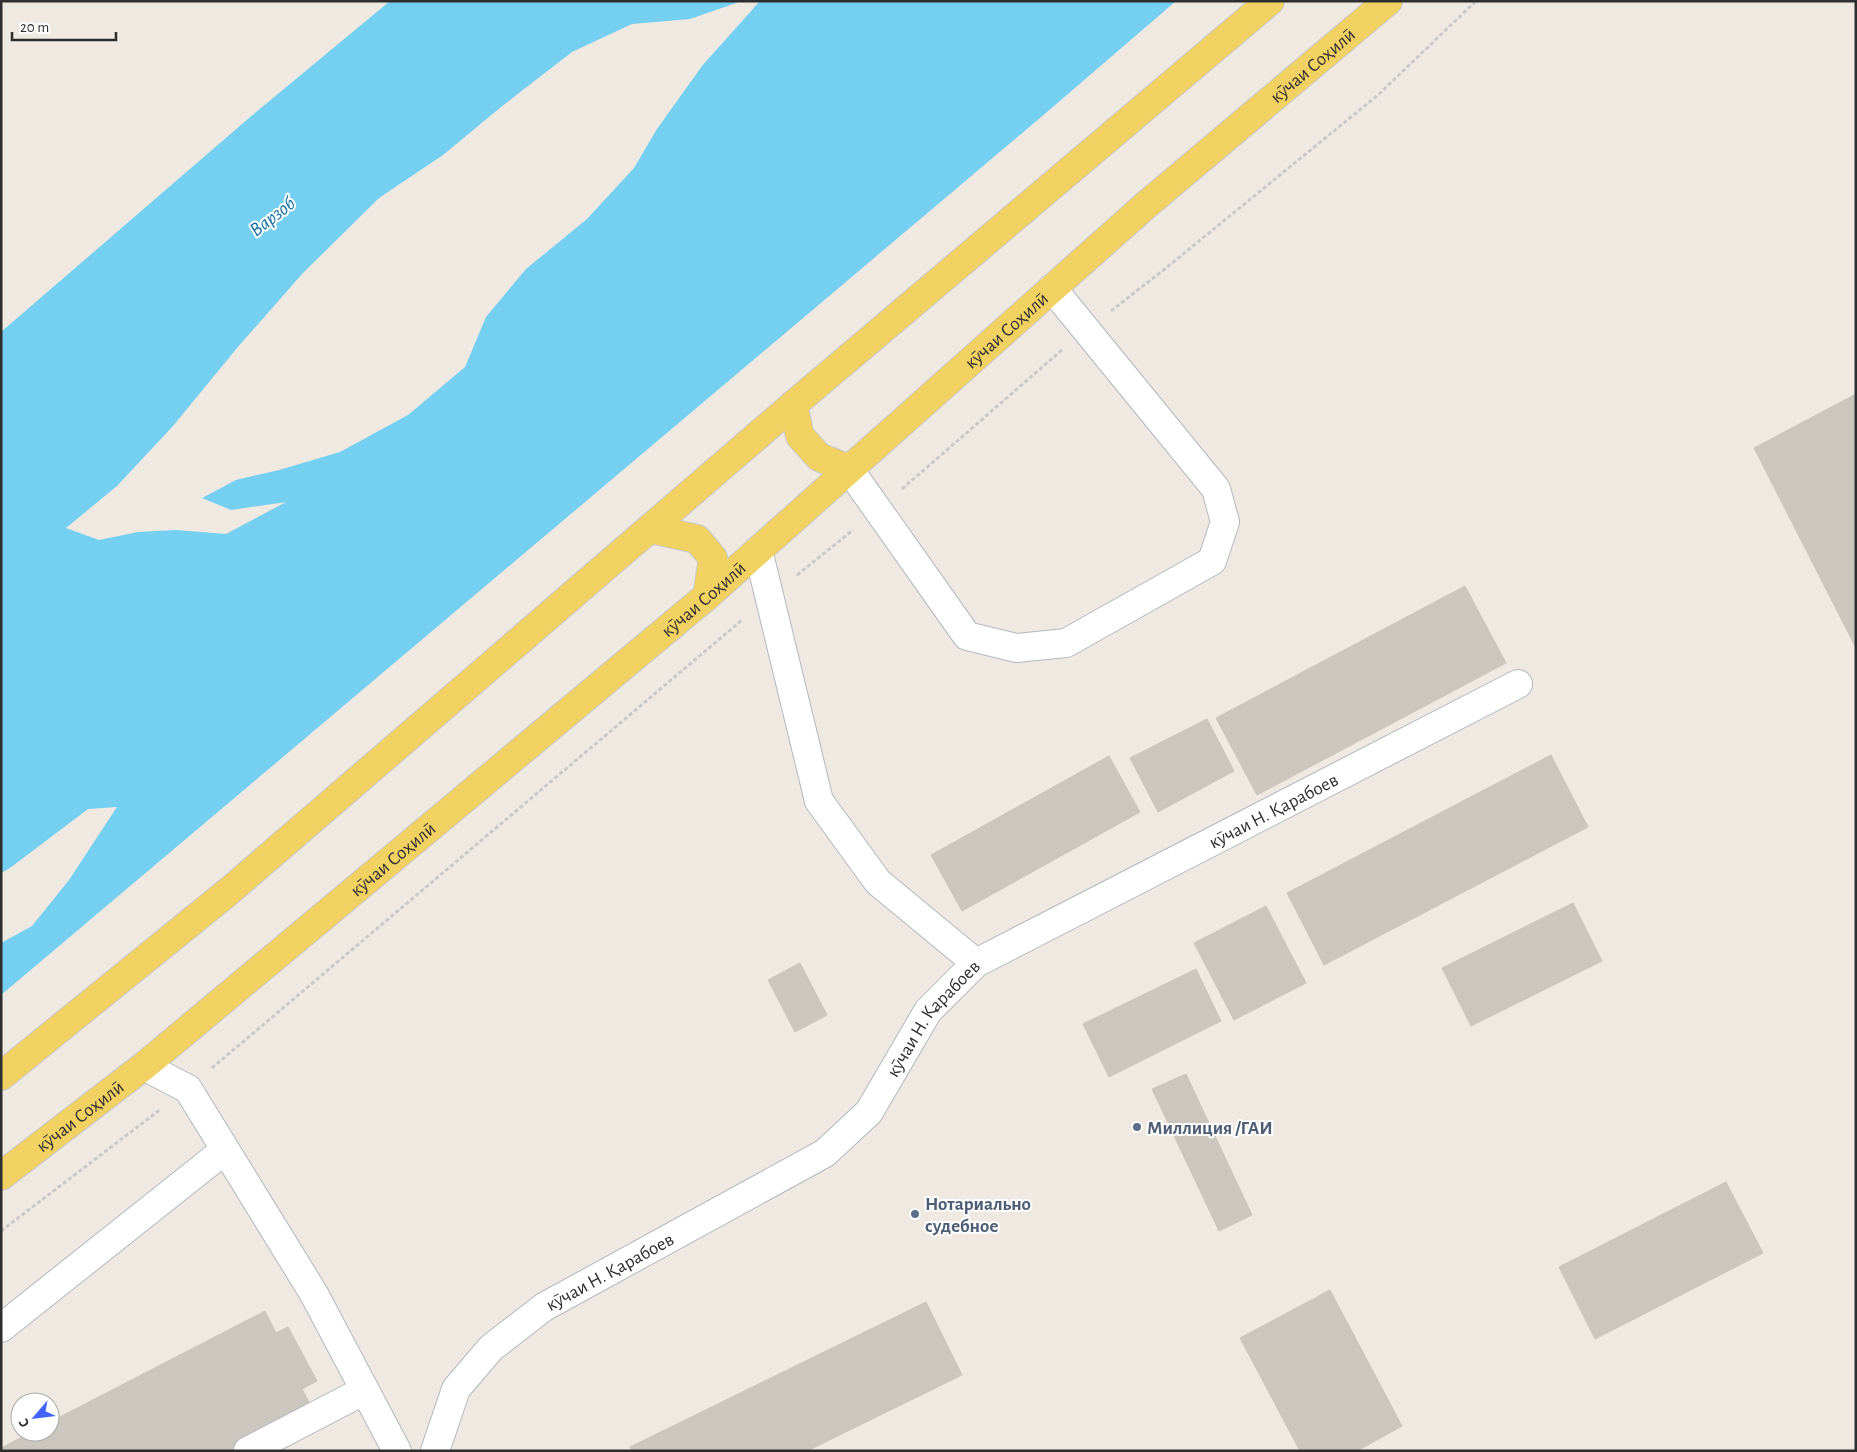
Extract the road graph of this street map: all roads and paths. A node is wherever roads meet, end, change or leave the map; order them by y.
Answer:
1 (1270, 1) edge
2 (1388, 1) edge
3 (1052, 288) junction
4 (793, 405) junction
5 (849, 469) junction
6 (651, 529) junction
7 (758, 550) junction
8 (707, 596) junction
9 (1518, 684) dead end
10 (976, 963) junction
11 (144, 1066) junction
12 (1, 1076) edge
13 (225, 1150) junction
14 (1, 1176) edge
15 (1, 1328) edge
16 (365, 1390) junction
17 (248, 1451) edge
18 (397, 1451) edge
19 (435, 1451) edge

1 - 4 main road
2 - 3 main road, кӯчаи Соҳилӣ
3 - 5 main road, кӯчаи Соҳилӣ
3 - 5 lane
4 - 5 main road
4 - 6 main road
5 - 7 main road, кӯчаи Соҳилӣ
6 - 8 main road
6 - 12 main road
7 - 8 main road, кӯчаи Соҳилӣ
7 - 10 lane
8 - 11 main road, кӯчаи Соҳилӣ
9 - 10 lane, кӯчаи Н. Қарабоев
10 - 19 lane, кӯчаи Н. Қарабоев
11 - 13 lane
11 - 14 main road, кӯчаи Соҳилӣ
13 - 15 lane
13 - 16 lane
16 - 17 lane
16 - 18 lane

